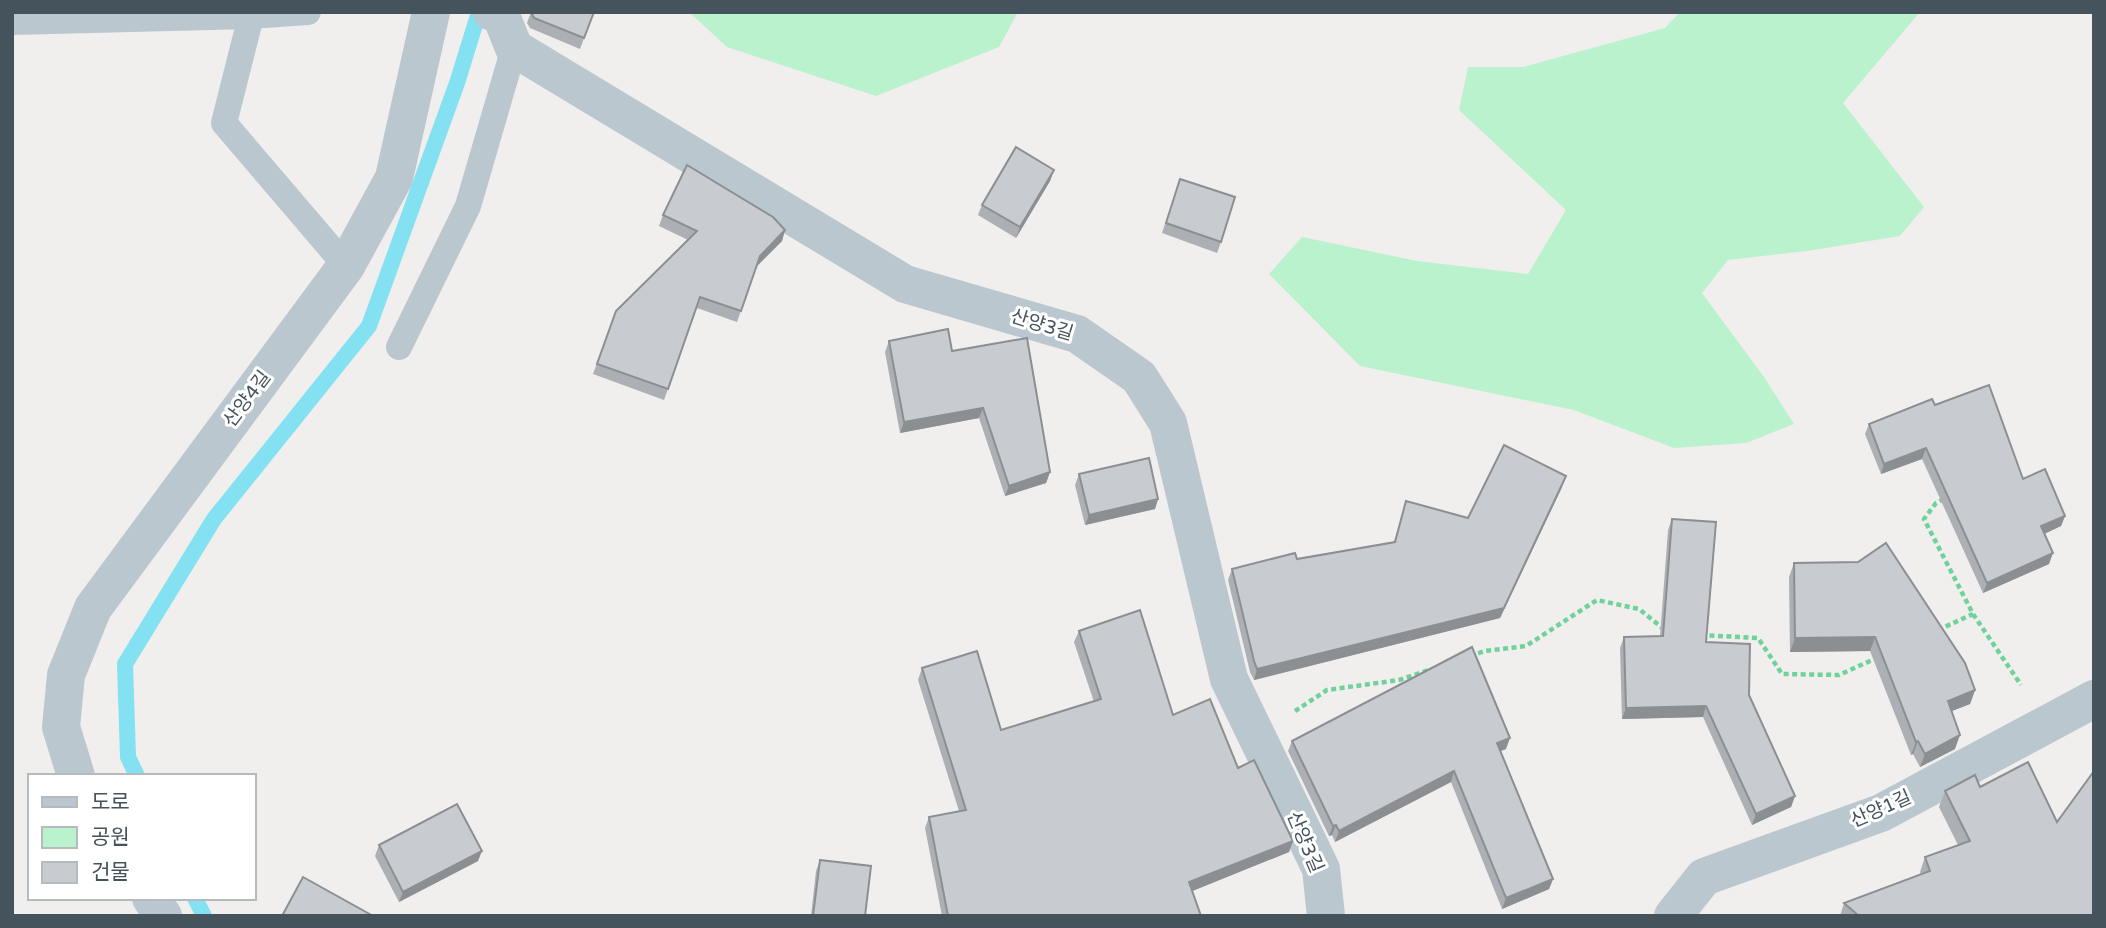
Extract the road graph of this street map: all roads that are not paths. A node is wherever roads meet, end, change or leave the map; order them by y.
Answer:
1 (308, 12) edge
2 (430, 12) edge
3 (250, 16) junction
4 (12, 22) edge
5 (502, 24) edge
6 (346, 266) junction
7 (399, 347) dead end
8 (2094, 699) edge
9 (75, 774) edge
10 (152, 900) edge
11 (163, 916) edge
12 (1326, 916) edge
13 (1673, 916) edge

1 - 3 lane
2 - 6 street, 산양4길
3 - 4 lane
3 - 6 lane
5 - 7 lane
5 - 12 street, 산양3길
6 - 9 street, 산양4길
8 - 13 street, 산양1길
10 - 11 street

